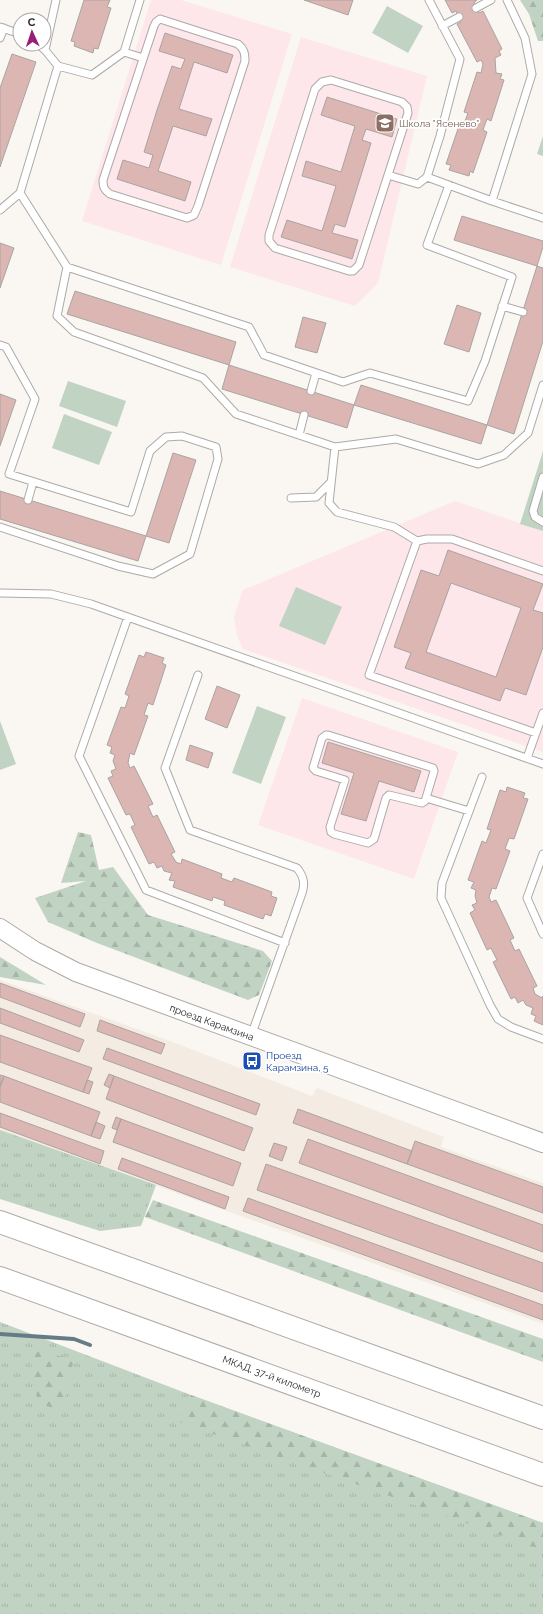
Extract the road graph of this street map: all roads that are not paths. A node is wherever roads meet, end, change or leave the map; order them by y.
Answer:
1 (56, 0) edge
2 (140, 0) edge
3 (429, 0) edge
4 (491, 0) edge
5 (507, 0) edge
6 (476, 8) dead end
7 (459, 17) dead end
8 (52, 18) edge
9 (442, 26) junction
10 (2, 28) edge
11 (12, 31) edge
12 (0, 38) edge
13 (47, 52) edge
14 (124, 52) junction
15 (143, 58) junction
16 (58, 66) junction
17 (388, 175) junction
18 (427, 177) junction
19 (449, 185) junction
20 (20, 194) junction
21 (492, 201) junction
22 (0, 210) edge
23 (543, 218) edge
24 (67, 267) junction
25 (502, 306) junction
26 (522, 312) dead end
27 (0, 345) edge
28 (316, 373) junction
29 (543, 385) edge
30 (311, 391) dead end
31 (304, 415) dead end
32 (299, 435) junction
33 (335, 447) junction
34 (543, 477) edge
35 (33, 482) junction
36 (331, 482) junction
37 (291, 498) dead end
38 (28, 500) dead end
39 (543, 522) edge
40 (0, 527) edge
41 (417, 541) junction
42 (543, 571) edge
43 (0, 593) edge
44 (128, 617) junction
45 (198, 676) dead end
46 (543, 713) edge
47 (536, 733) junction
48 (527, 758) junction
49 (543, 764) edge
50 (482, 777) dead end
51 (426, 798) junction
52 (469, 811) junction
53 (543, 854) edge
54 (0, 928) edge
55 (543, 934) edge
56 (285, 943) junction
57 (251, 1037) junction
58 (543, 1039) edge
59 (543, 1143) edge
60 (5, 1223) edge
61 (0, 1278) edge
62 (543, 1418) edge
63 (543, 1475) edge

1 - 8 lane
2 - 14 lane
3 - 9 lane
4 - 6 lane
5 - 21 lane
7 - 9 lane
9 - 18 lane
10 - 11 lane
10 - 12 lane
13 - 16 lane
14 - 15 lane
14 - 16 lane
15 - 15 lane
16 - 20 lane
17 - 17 lane
17 - 18 lane
18 - 19 lane
19 - 21 lane
19 - 25 lane
20 - 22 lane
20 - 24 lane
21 - 23 lane
24 - 28 lane
24 - 32 lane
25 - 26 lane
25 - 28 lane
27 - 35 lane
28 - 30 lane
29 - 33 lane
31 - 32 lane
32 - 33 lane
33 - 36 lane
34 - 39 lane
35 - 38 lane
35 - 40 lane
36 - 37 lane
36 - 41 lane
41 - 42 lane
41 - 47 lane
43 - 44 lane
44 - 48 lane
44 - 56 lane
45 - 56 lane
46 - 47 lane
47 - 48 lane
48 - 49 lane
50 - 52 lane
51 - 51 lane
51 - 52 lane
52 - 58 lane
53 - 55 lane
54 - 57 street, проезд Карамзина
56 - 57 lane
57 - 59 street, проезд Карамзина
60 - 62 highway
61 - 63 highway, МКАД, 37-й километр

